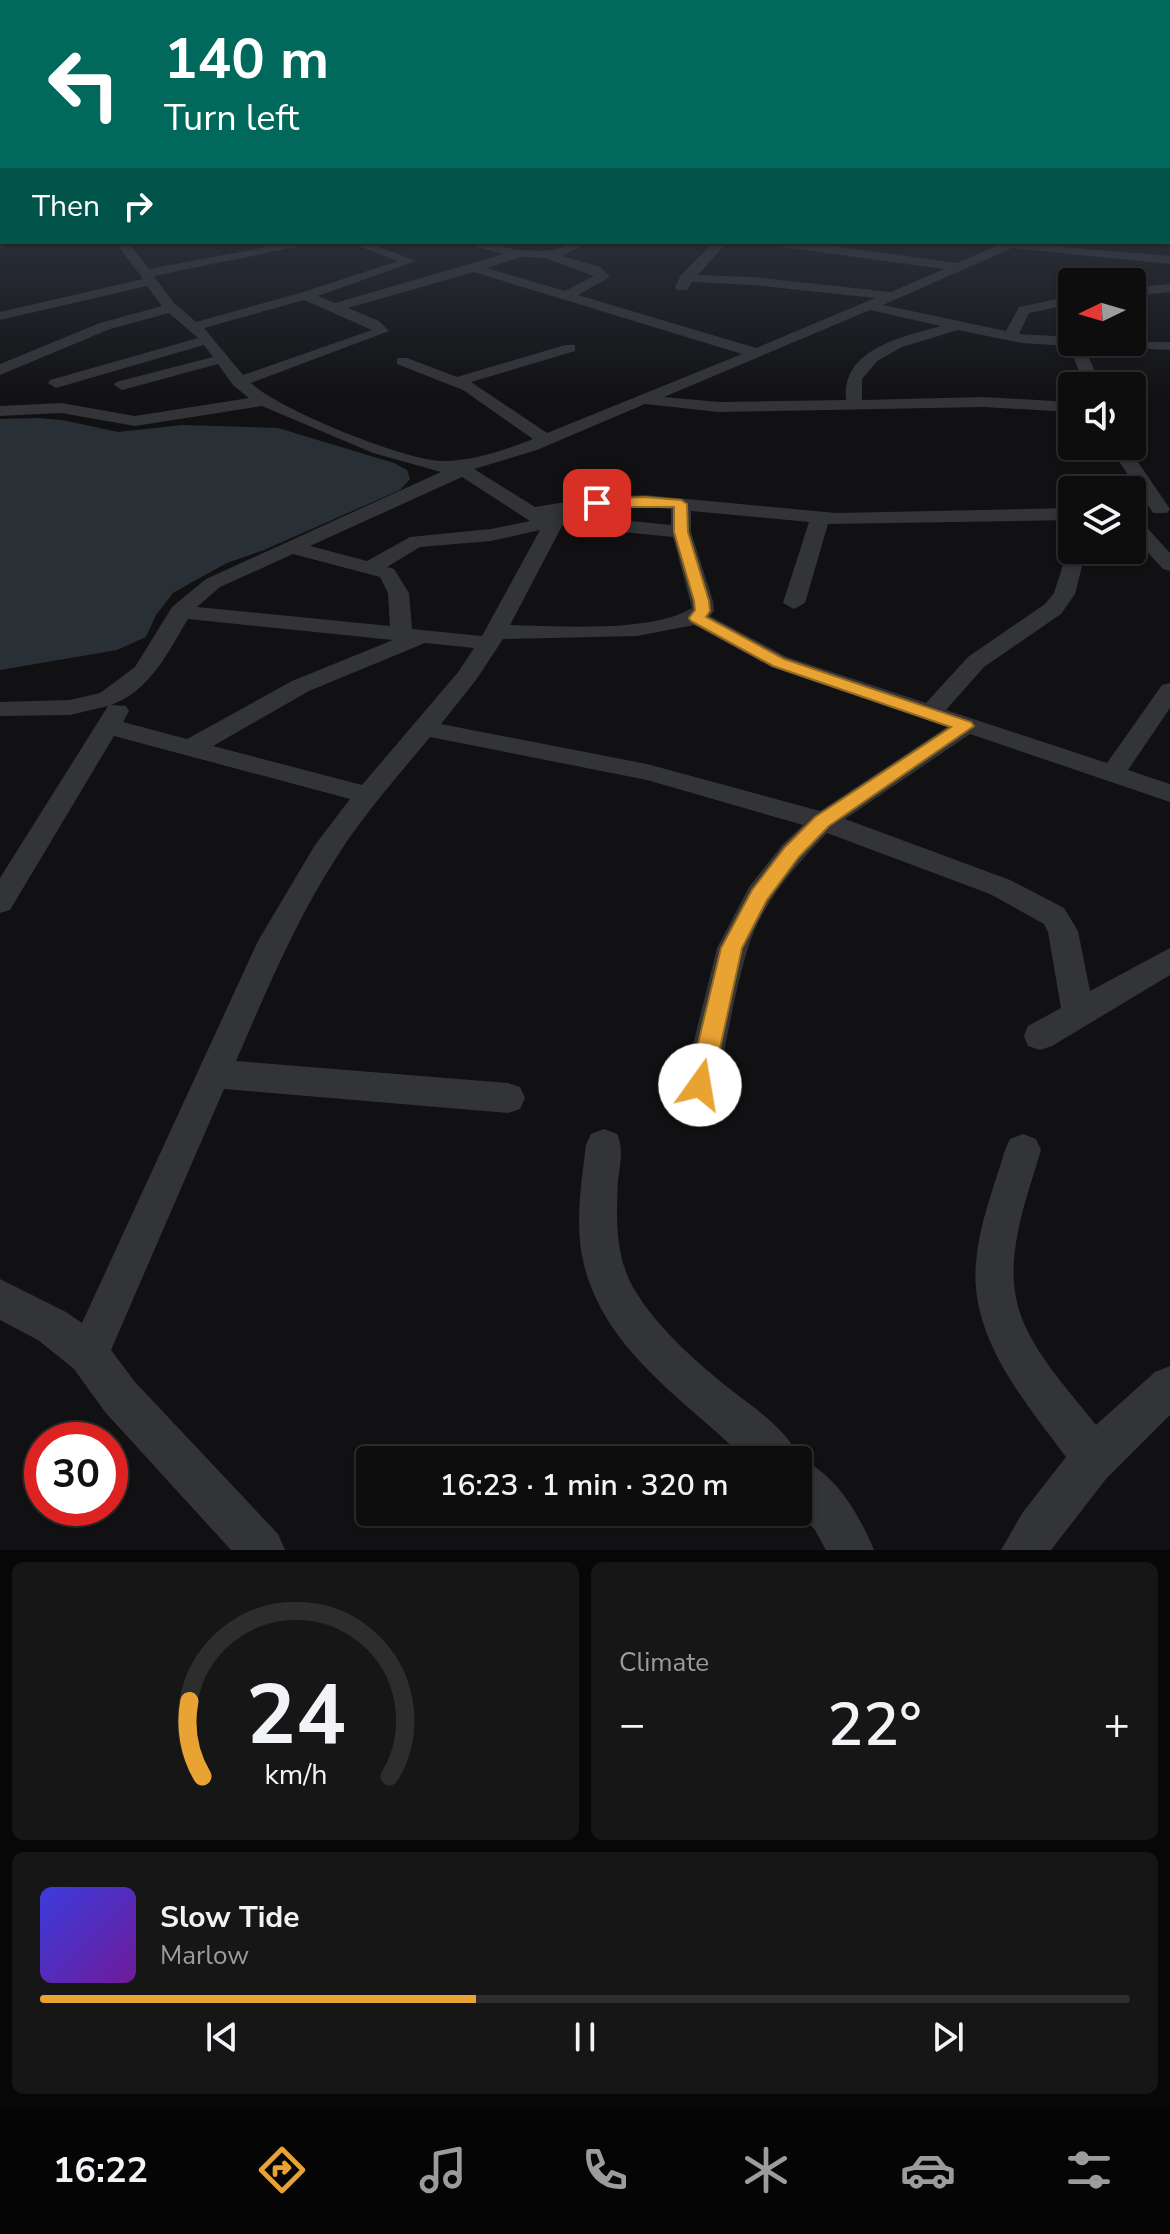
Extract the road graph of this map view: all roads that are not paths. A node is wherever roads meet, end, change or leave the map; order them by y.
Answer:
1 (136, 256) edge
2 (246, 256) edge
3 (396, 256) edge
4 (511, 256) edge
5 (552, 256) edge
6 (707, 256) edge
7 (881, 256) edge
8 (984, 256) edge
9 (1114, 256) edge
10 (1170, 260) edge
11 (960, 267) junction
12 (475, 268) junction
13 (150, 277) junction
14 (686, 278) junction
15 (1170, 288) edge
16 (1146, 291) edge
17 (680, 293) dead end
18 (569, 294) junction
19 (305, 296) junction
20 (896, 296) junction
21 (1058, 303) edge
22 (873, 307) junction
23 (172, 308) junction
24 (333, 308) junction
25 (0, 316) edge
26 (193, 327) junction
27 (956, 327) junction
28 (1010, 337) junction
29 (207, 340) junction
30 (1058, 342) edge
31 (1146, 345) edge
32 (1170, 346) edge
33 (570, 348) dead end
34 (756, 353) junction
35 (221, 359) junction
36 (402, 361) dead end
37 (0, 370) edge
38 (239, 382) junction
39 (456, 382) junction
40 (56, 383) dead end
41 (122, 385) dead end
42 (643, 399) junction
43 (264, 401) junction
44 (854, 404) junction
45 (1058, 406) edge
46 (0, 411) edge
47 (544, 439) junction
48 (1129, 460) edge
49 (466, 468) junction
50 (681, 504) junction
51 (1165, 508) edge
52 (1058, 514) edge
53 (542, 518) junction
54 (820, 518) junction
55 (681, 532) junction
56 (1146, 538) edge
57 (289, 547) junction
58 (1072, 564) edge
59 (1170, 565) edge
60 (371, 568) junction
61 (794, 603) dead end
62 (180, 612) junction
63 (697, 618) junction
64 (401, 634) junction
65 (425, 637) junction
66 (492, 638) junction
67 (135, 680) junction
68 (1170, 690) edge
69 (0, 709) edge
70 (929, 714) junction
71 (108, 726) junction
72 (965, 726) junction
73 (424, 728) junction
74 (191, 748) junction
75 (1113, 773) junction
76 (1170, 793) edge
77 (368, 795) junction
78 (822, 822) junction
79 (0, 902) edge
80 (1170, 960) edge
81 (1078, 1014) junction
82 (1040, 1036) dead end
83 (213, 1074) junction
84 (700, 1085) dead end
85 (508, 1098) dead end
86 (604, 1145) dead end
87 (1023, 1150) dead end
88 (0, 1299) edge
89 (89, 1354) junction
90 (1170, 1387) edge
91 (762, 1446) edge
92 (1096, 1461) junction
93 (812, 1494) edge
94 (262, 1550) edge
95 (851, 1550) edge
96 (1024, 1550) edge

1 - 13 street
2 - 13 street
3 - 19 street
4 - 12 street
5 - 18 street
6 - 14 street
7 - 11 street
8 - 11 street
9 - 10 street
11 - 20 street
12 - 18 street
12 - 24 street
13 - 23 street
13 - 25 street
14 - 17 street
14 - 20 street
15 - 16 street
18 - 34 street
19 - 24 street
19 - 26 street
20 - 22 street
21 - 28 street
22 - 27 street
22 - 34 street
23 - 26 street
23 - 37 street
24 - 38 street
26 - 29 street
27 - 28 street
27 - 44 street
28 - 30 street
29 - 35 street
29 - 40 street
31 - 32 street
33 - 39 street
34 - 42 street
35 - 38 street
35 - 41 street
36 - 39 street
38 - 43 street
39 - 47 street
42 - 44 street
42 - 47 street
43 - 46 street
43 - 49 street
44 - 45 street
47 - 49 street
48 - 51 street
49 - 53 street
49 - 57 street
50 - 53 street
50 - 54 street
50 - 55 street
52 - 54 street
53 - 55 street
53 - 60 street
53 - 66 street
54 - 61 street
55 - 63 street
56 - 59 street
57 - 60 street
57 - 62 street
58 - 70 street
60 - 64 street
62 - 64 street
62 - 67 street
63 - 66 street
63 - 70 street
64 - 65 street
65 - 66 street
65 - 74 street
66 - 73 street
67 - 69 street
67 - 71 street
68 - 75 street
70 - 72 street
71 - 74 street
71 - 79 street
72 - 75 street
72 - 78 street
73 - 77 street
73 - 78 street
74 - 77 street
75 - 76 street
77 - 83 street
78 - 81 street
78 - 84 street
80 - 81 street
81 - 82 street
83 - 85 street
83 - 89 street
86 - 91 street
87 - 92 street
88 - 89 street
89 - 94 street
90 - 92 street
92 - 96 street
93 - 95 street

